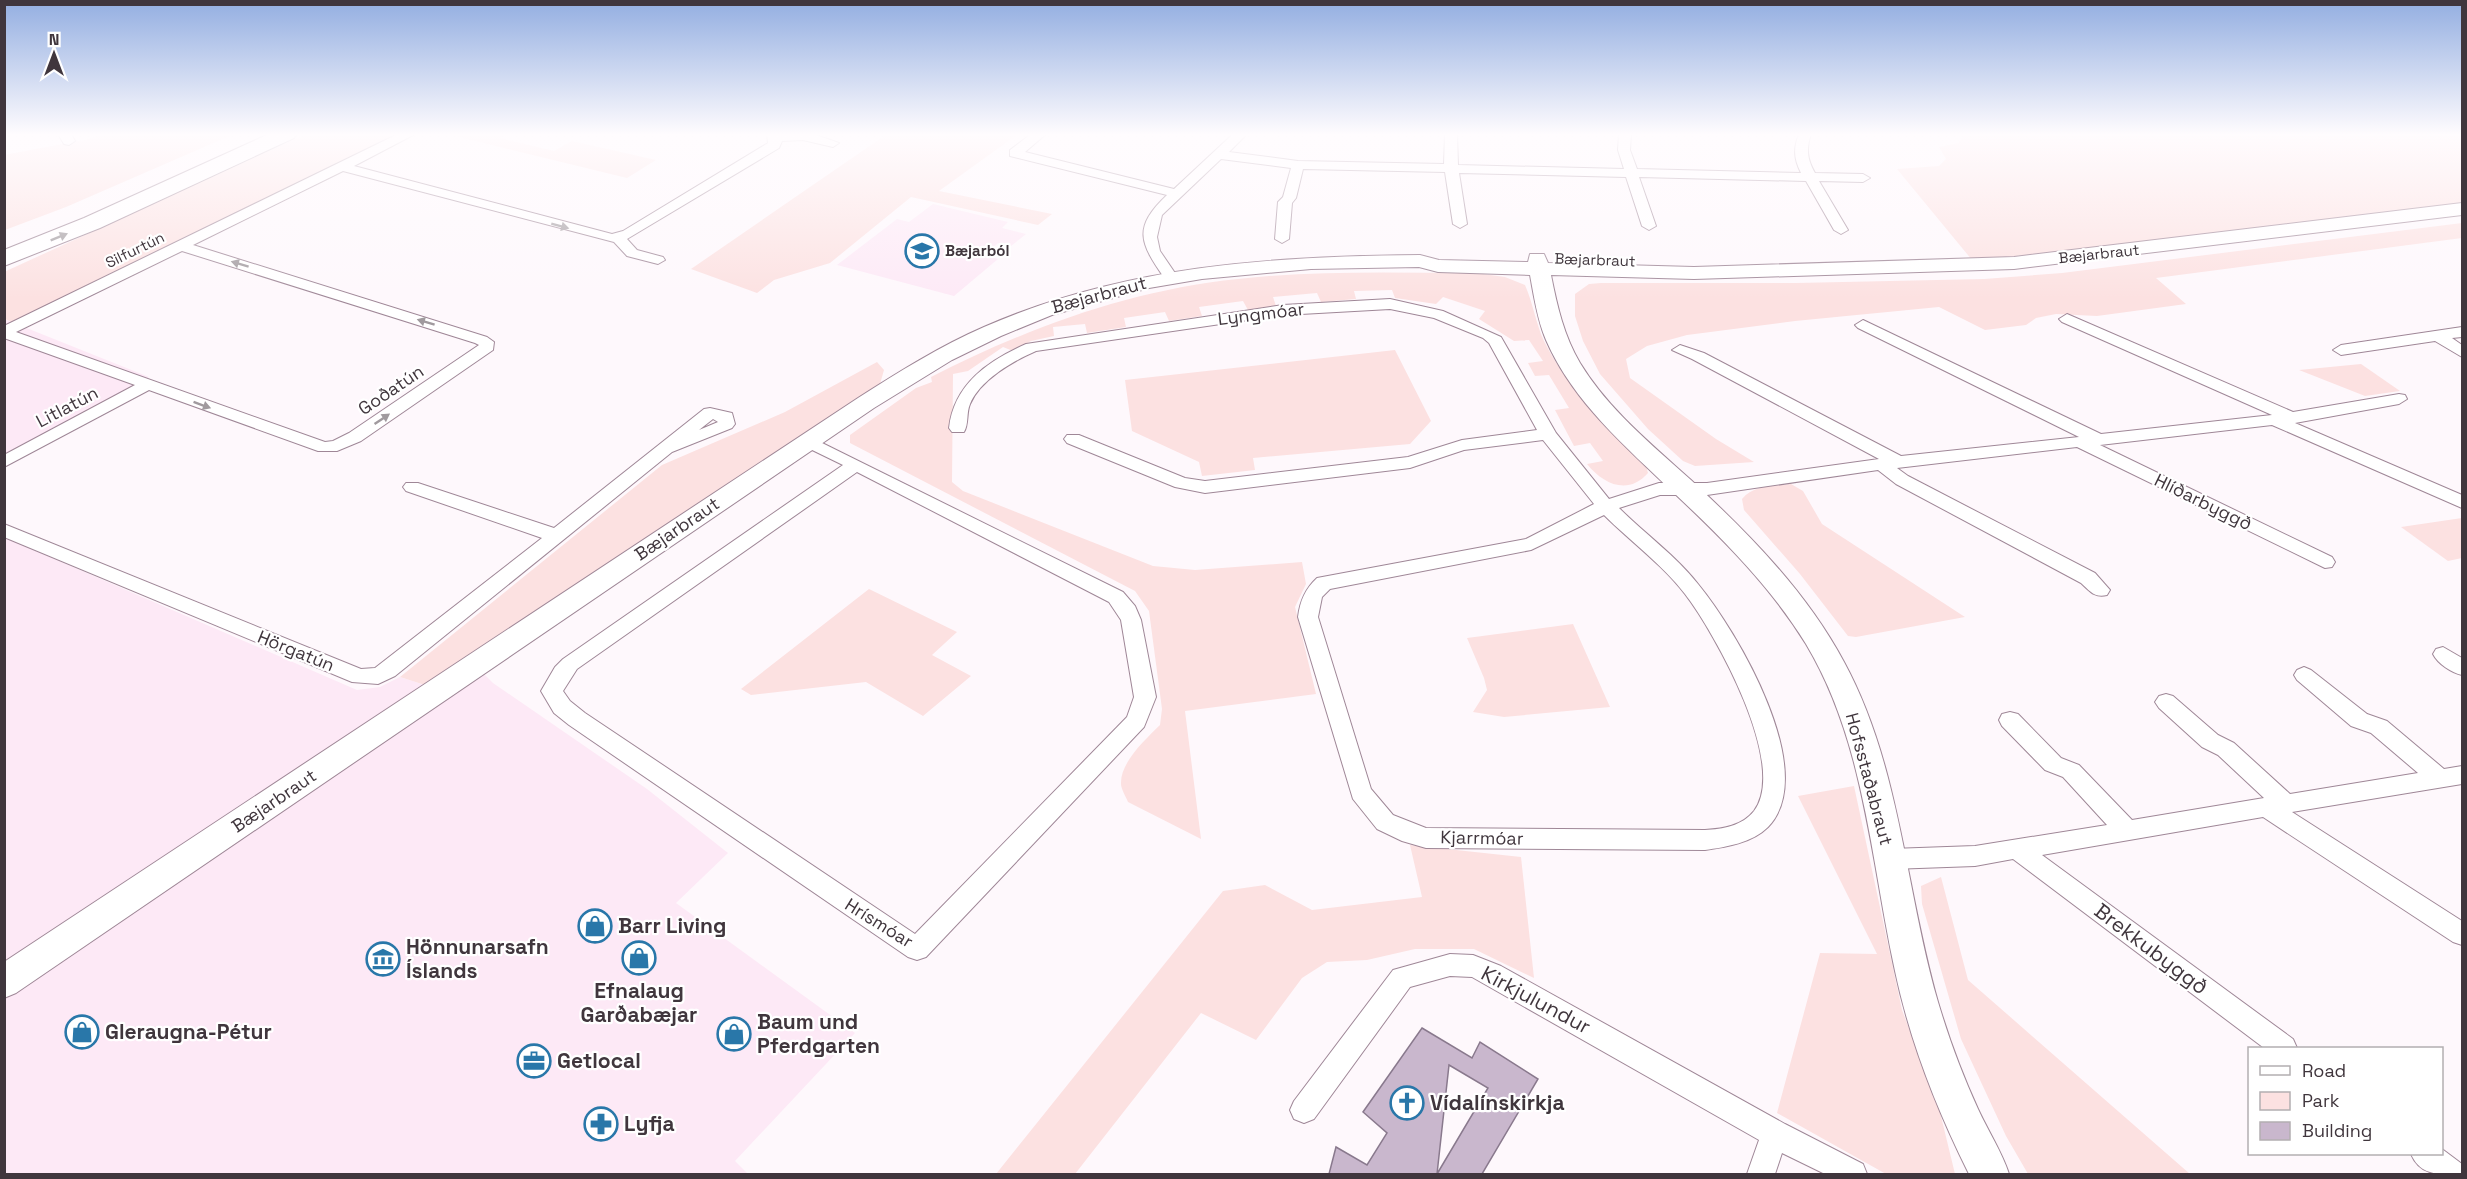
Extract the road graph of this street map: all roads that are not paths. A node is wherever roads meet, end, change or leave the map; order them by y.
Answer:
1 (121, 189) edge
2 (166, 189) edge
3 (297, 189) edge
4 (424, 189) edge
5 (702, 189) edge
6 (1159, 189) edge
7 (1180, 189) edge
8 (1291, 189) edge
9 (1455, 189) edge
10 (1636, 189) edge
11 (1818, 189) edge
12 (1175, 193) junction
13 (2463, 209) edge
14 (1460, 224) dead end
15 (1649, 226) dead end
16 (1841, 230) dead end
17 (618, 237) junction
18 (1282, 239) dead end
19 (4, 240) edge
20 (182, 246) junction
21 (4, 259) edge
22 (658, 260) dead end
23 (1538, 264) junction
24 (1170, 276) junction
25 (2067, 319) dead end
26 (1863, 325) dead end
27 (4, 332) edge
28 (2463, 332) edge
29 (2437, 335) junction
30 (1680, 350) dead end
31 (2341, 350) dead end
32 (2463, 352) edge
33 (147, 386) junction
34 (2399, 399) dead end
35 (2293, 418) junction
36 (2274, 420) junction
37 (958, 428) dead end
38 (1548, 434) junction
39 (1073, 439) dead end
40 (2100, 440) junction
41 (810, 442) junction
42 (2080, 442) junction
43 (667, 448) dead end
44 (4, 462) edge
45 (1890, 463) junction
46 (856, 465) junction
47 (412, 487) dead end
48 (1683, 488) junction
49 (2463, 502) edge
50 (1606, 506) junction
51 (4, 530) edge
52 (557, 536) junction
53 (2325, 561) dead end
54 (2100, 590) dead end
55 (2443, 654) dead end
56 (2463, 668) edge
57 (2304, 675) dead end
58 (2166, 702) dead end
59 (2010, 720) dead end
60 (2463, 776) edge
61 (2440, 779) junction
62 (2275, 805) junction
63 (2126, 831) junction
64 (2017, 849) junction
65 (1891, 860) junction
66 (2463, 934) edge
67 (4, 982) edge
68 (2283, 1047) edge
69 (1305, 1110) dead end
70 (1775, 1134) junction
71 (2426, 1155) edge
72 (1761, 1174) edge
73 (1853, 1174) edge
74 (1990, 1174) edge
75 (2453, 1174) edge

1 - 19 main road
21 -> 2 main road
3 - 20 street, Silfurtún
4 -> 17 street
5 - 17 street
6 - 12 street
7 - 12 street
8 - 18 street
9 - 14 street
10 - 15 street
11 - 16 street
12 - 24 street
13 - 23 street, Bæjarbraut
17 - 22 street
20 - 27 street, Silfurtún
33 -> 20 street, Goðatún
23 - 24 street, Bæjarbraut
23 - 48 street, Hofsstaðabraut
24 - 41 street, Bæjarbraut
25 - 35 street
26 - 40 street
27 - 33 street, Goðatún
28 - 29 street
29 - 31 street
29 - 32 street
30 - 45 street
33 - 44 street, Litlatún
34 - 35 street
35 - 36 street
36 - 40 street
36 - 49 street
37 - 38 street, Lyngmóar
38 - 39 street
38 - 50 street, Lyngmóar
40 - 42 street
41 - 46 street, Hrísmóar
41 - 67 street, Bæjarbraut
42 - 45 street
42 - 53 street, Hlíðarbyggð
43 - 52 street, Hörgatún
45 - 48 street
45 - 54 street
46 - 46 street, Hrísmóar
47 - 52 street
48 - 50 street, Kjarrmóar
48 - 65 street, Hofsstaðabraut
50 - 50 street, Kjarrmóar
51 - 52 street, Hörgatún
55 - 56 street
57 - 61 street
58 - 62 street
59 - 63 street
60 - 61 street
61 - 62 street
62 - 63 street
62 - 66 street
63 - 64 street
64 - 65 street
64 - 68 street, Brekkubyggð
65 - 74 street, Hofsstaðabraut
69 - 70 street, Kirkjulundur
70 - 72 street
70 - 73 street, Kirkjulundur
71 - 75 street

